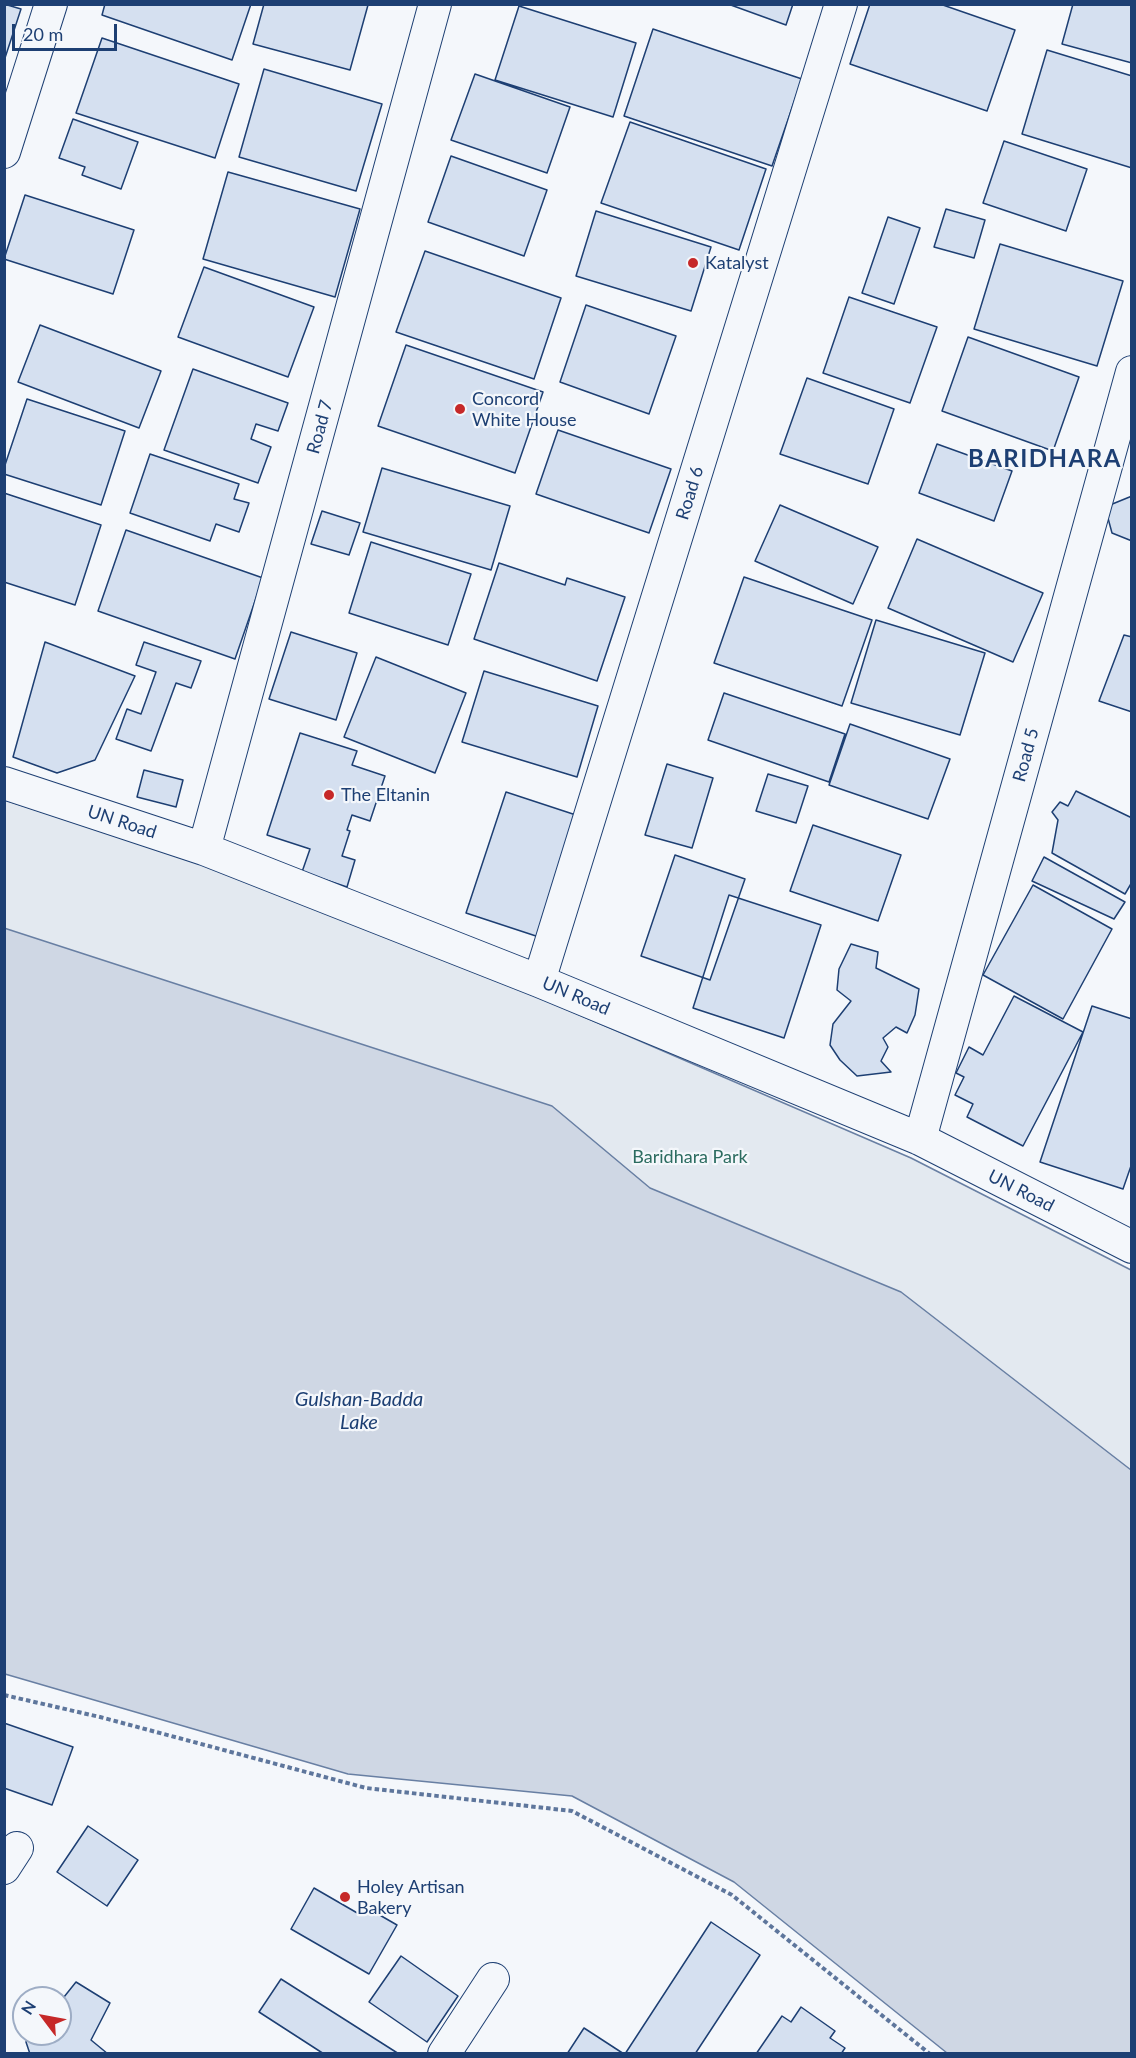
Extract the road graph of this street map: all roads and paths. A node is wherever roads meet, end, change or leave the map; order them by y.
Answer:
1 (51, 4) edge
2 (435, 4) edge
3 (841, 4) edge
4 (4, 152) edge
5 (1131, 372) edge
6 (4, 783) edge
7 (204, 849) junction
8 (539, 981) junction
9 (920, 1139) junction
10 (1131, 1247) edge
11 (4, 1695) edge
12 (493, 1979) dead end
13 (444, 2054) edge
14 (930, 2054) edge

1 - 4 street
2 - 7 street, Road 7
3 - 8 street, Road 6
5 - 9 street, Road 5
6 - 7 street, UN Road
7 - 8 street, UN Road
8 - 9 street, UN Road
9 - 10 street, UN Road
11 - 14 path
12 - 13 street

